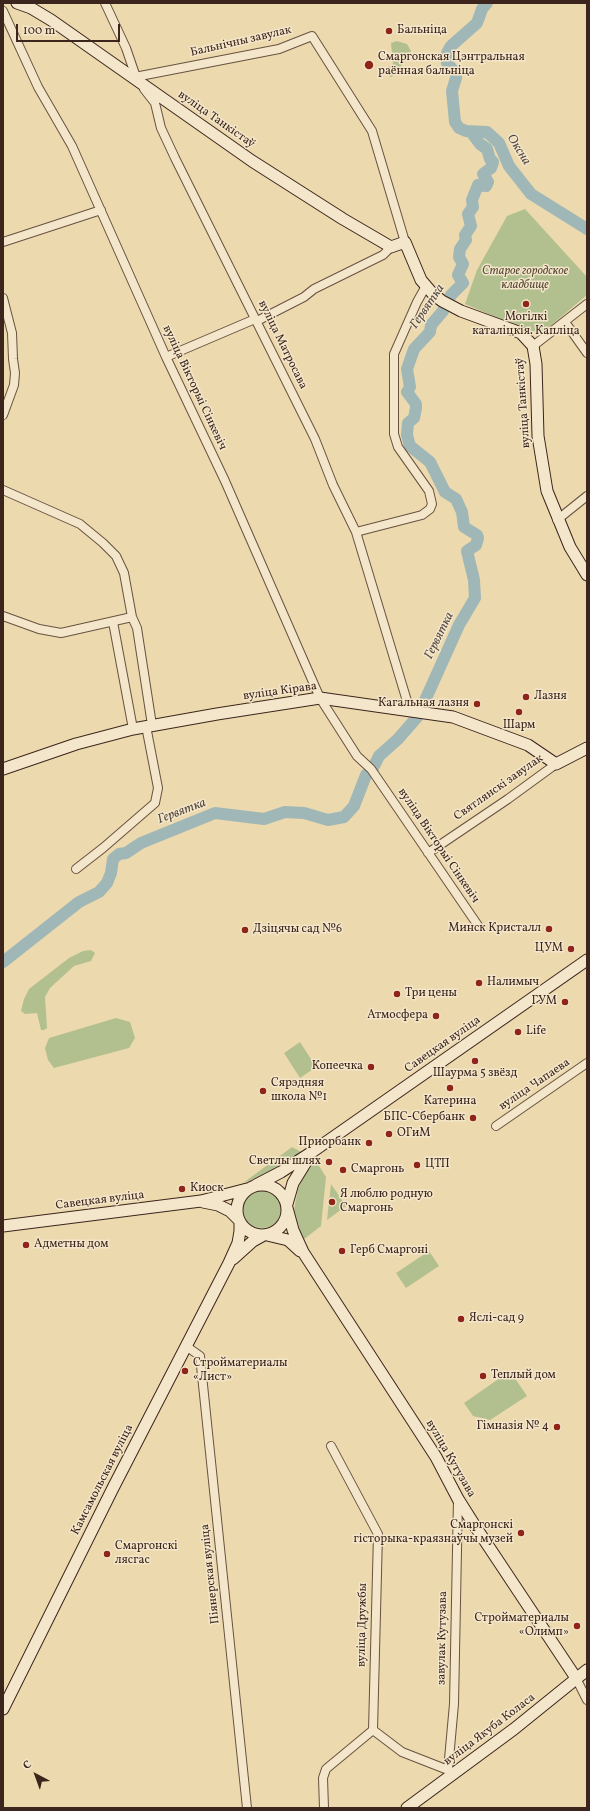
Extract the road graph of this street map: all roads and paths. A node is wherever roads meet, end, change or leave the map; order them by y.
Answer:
1 (17, 3) edge
2 (105, 3) edge
3 (3, 11) edge
4 (137, 81) junction
5 (372, 131) joint
6 (101, 210) junction
7 (3, 242) edge
8 (405, 242) junction
9 (391, 247) junction
10 (426, 286) junction
11 (3, 298) edge
12 (587, 304) edge
13 (256, 320) junction
14 (565, 322) junction
15 (533, 346) junction
16 (587, 353) edge
17 (166, 358) junction
18 (3, 415) edge
19 (3, 490) edge
20 (587, 496) edge
21 (557, 520) junction
22 (356, 532) junction
23 (587, 575) edge
24 (3, 616) edge
25 (132, 617) junction
26 (113, 622) junction
27 (320, 698) junction
28 (411, 711) junction
29 (149, 726) junction
30 (133, 729) junction
31 (587, 748) edge
32 (556, 764) junction
33 (3, 769) edge
34 (428, 853) junction
35 (76, 869) dead end
36 (479, 927) dead end
37 (587, 960) edge
38 (587, 1064) edge
39 (496, 1126) dead end
40 (312, 1152) junction
41 (252, 1187) junction
42 (201, 1201) junction
43 (287, 1206) junction
44 (239, 1221) junction
45 (3, 1226) edge
46 (264, 1235) junction
47 (303, 1252) junction
48 (229, 1264) junction
49 (186, 1346) junction
50 (331, 1446) dead end
51 (458, 1499) junction
52 (587, 1670) edge
53 (576, 1678) junction
54 (587, 1700) edge
55 (3, 1709) edge
56 (373, 1730) junction
57 (450, 1773) junction
58 (247, 1808) edge
59 (324, 1808) edge
60 (407, 1808) edge

1 - 4 main road, вуліца Танкістаў
2 - 4 street, вуліца Матросава
3 - 6 street, вуліца Вікторыі Сінкевіч
4 - 5 street, Бальнічны завулак
4 - 9 main road, вуліца Танкістаў
4 - 13 street, вуліца Матросава
5 - 8 street, вуліца Танкістаў
6 - 7 street
6 - 17 street, вуліца Вікторыі Сінкевіч
8 - 9 main road
8 - 10 main road, вуліца Танкістаў
9 - 13 street
10 - 15 main road, вуліца Танкістаў
10 - 22 street
11 - 18 street
12 - 14 street
13 - 17 street
13 - 22 street, вуліца Матросава
14 - 15 street
14 - 16 street
15 - 21 main road, вуліца Танкістаў
17 - 27 street, вуліца Вікторыі Сінкевіч
19 - 25 street
20 - 21 street
21 - 23 main road, вуліца Танкістаў
22 - 28 street, вуліца Матросава
24 - 26 street
25 - 26 street
25 - 29 street
26 - 30 street
27 - 28 main road, вуліца Кірава
27 - 29 main road, вуліца Кірава
27 - 34 street, вуліца Вікторыі Сінкевіч
28 - 32 main road, вуліца Кірава
29 - 30 main road, вуліца Кірава
29 - 35 street
30 - 33 main road, вуліца Кірава
31 - 32 main road, Святлянскі завулак
32 - 34 street, Святлянскі завулак
34 - 36 street, вуліца Вікторыі Сінкевіч
37 - 40 main road, Савецкая вуліца
38 - 39 street, вуліца Чапаева
40 - 41 main road, Савецкая вуліца
40 - 43 main road, Савецкая вуліца
41 - 42 main road, Савецкая вуліца
41 - 43 main road
41 - 44 main road
42 - 44 main road, Савецкая вуліца
42 - 45 main road, Савецкая вуліца
43 - 46 main road
43 - 47 main road, вуліца Кутузава
44 - 46 main road
44 - 48 main road, Камсамольская вуліца
46 - 47 main road, вуліца Кутузава
46 - 48 main road, Камсамольская вуліца
47 - 51 main road, вуліца Кутузава
48 - 49 main road, Камсамольская вуліца
49 - 55 main road, Камсамольская вуліца
49 - 58 street, Піянерская вуліца
50 - 56 street, вуліца Дружбы
51 - 53 main road, вуліца Кутузава
51 - 57 street, завулак Кутузава
52 - 53 main road, вуліца Якуба Коласа
53 - 54 street
53 - 57 main road, вуліца Якуба Коласа
56 - 57 street
56 - 59 street
57 - 60 main road, вуліца Якуба Коласа

